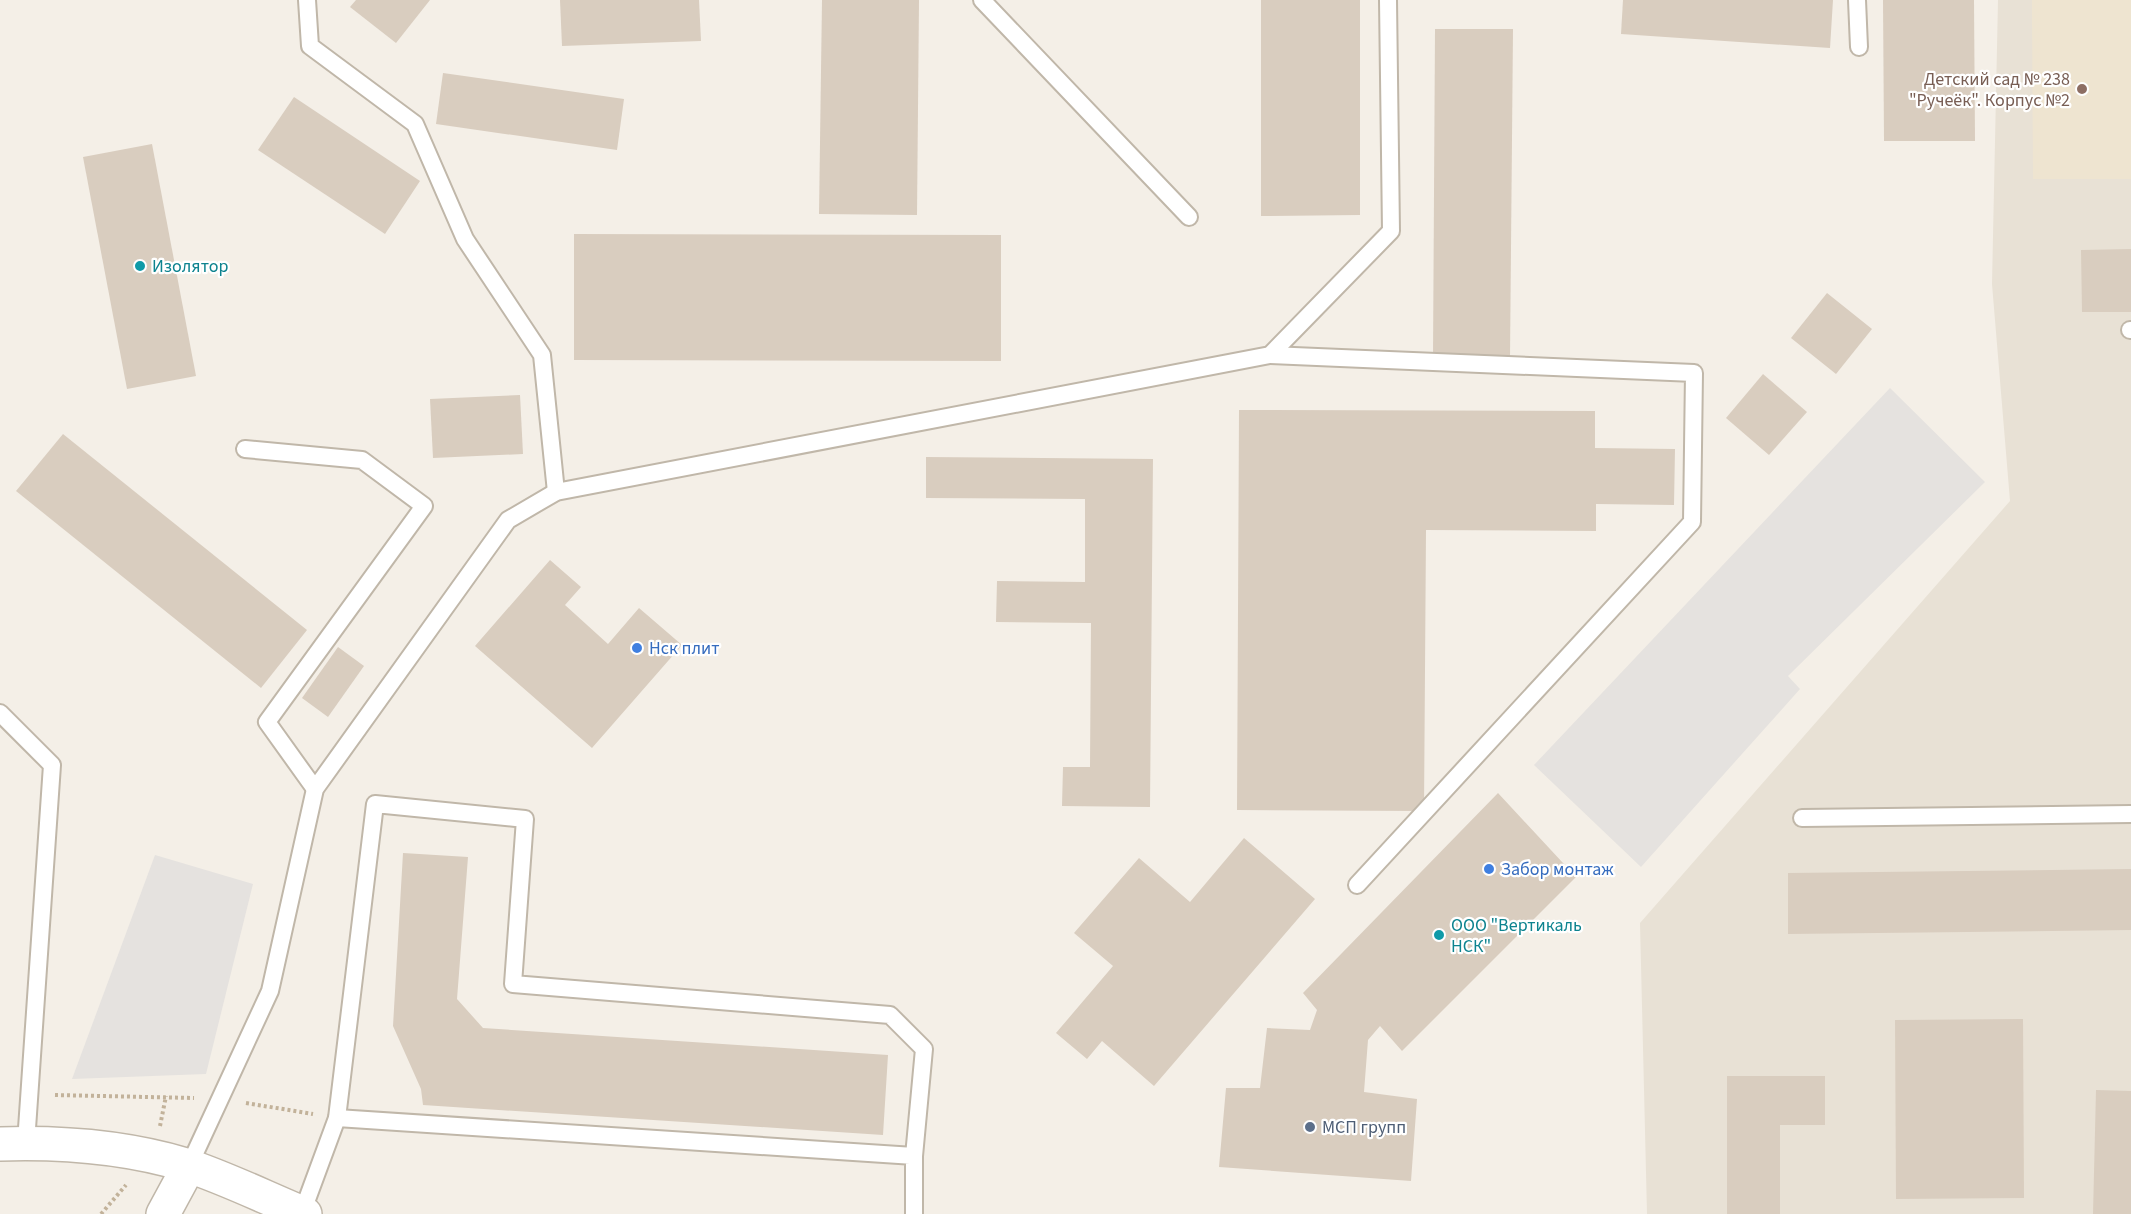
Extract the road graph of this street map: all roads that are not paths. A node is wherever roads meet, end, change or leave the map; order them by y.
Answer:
1 (307, 0) edge
2 (982, 0) edge
3 (1388, 0) edge
4 (1857, 0) edge
5 (1859, 47) dead end
6 (1189, 217) dead end
7 (1270, 355) junction
8 (245, 449) dead end
9 (556, 492) junction
10 (0, 712) edge
11 (315, 789) junction
12 (2131, 813) edge
13 (1802, 818) dead end
14 (1357, 885) dead end
15 (337, 1118) junction
16 (13, 1143) edge
17 (914, 1156) junction
18 (189, 1166) junction
19 (303, 1213) edge
20 (163, 1214) edge
21 (914, 1214) edge

1 - 9 lane
2 - 6 lane
3 - 7 lane
4 - 5 lane
7 - 9 lane
7 - 14 lane
8 - 11 lane
9 - 11 lane
10 - 16 lane
11 - 18 lane
12 - 13 lane
15 - 17 lane
15 - 17 lane
15 - 19 lane
16 - 18 street
17 - 21 lane
18 - 19 street
18 - 20 street

